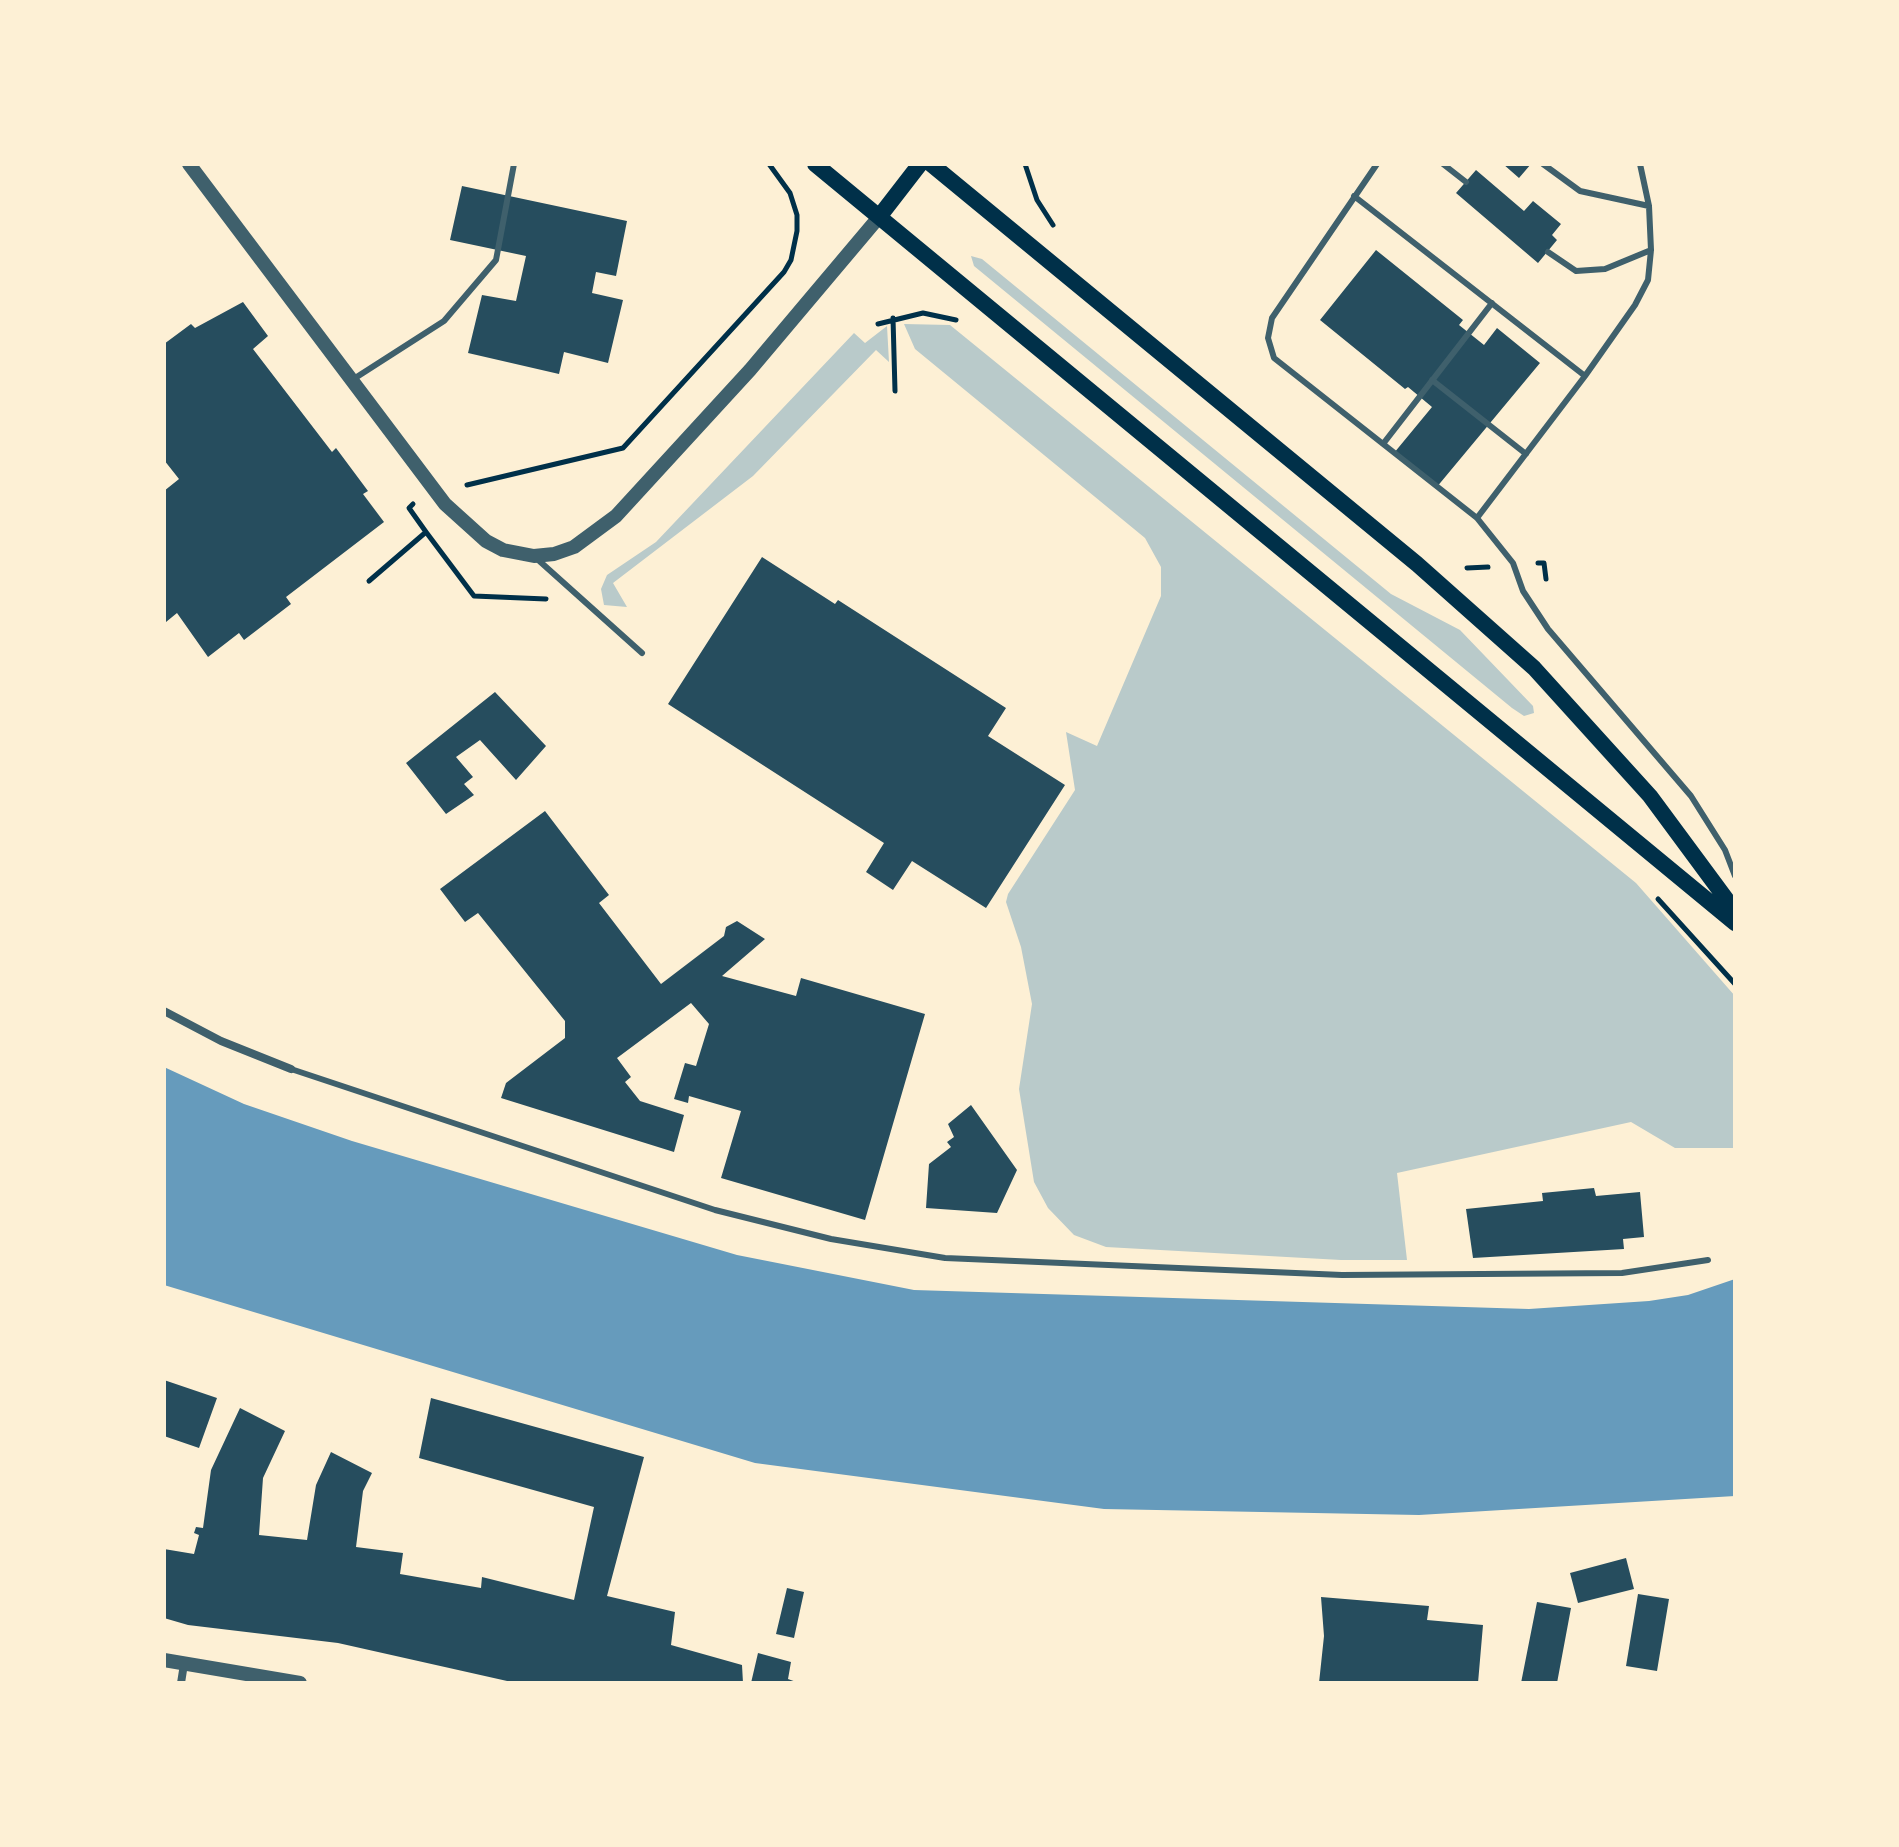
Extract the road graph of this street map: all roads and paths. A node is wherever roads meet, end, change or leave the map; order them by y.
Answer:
1 (189, 164) edge
2 (514, 164) edge
3 (769, 164) edge
4 (815, 164) edge
5 (920, 164) edge
6 (931, 164) edge
7 (1025, 164) edge
8 (1377, 164) edge
9 (1443, 164) edge
10 (1543, 164) edge
11 (1640, 164) edge
12 (1466, 182) dead end
13 (1354, 196) junction
14 (1649, 206) junction
15 (879, 217) junction
16 (1061, 234) dead end
17 (1651, 250) junction
18 (1548, 252) dead end
19 (1492, 303) junction
20 (893, 318) dead end
21 (1585, 376) junction
22 (352, 380) junction
23 (1432, 380) junction
24 (895, 391) dead end
25 (1383, 444) junction
26 (1526, 454) junction
27 (434, 487) junction
28 (1477, 518) junction
29 (426, 532) junction
30 (534, 556) junction
31 (1458, 560) dead end
32 (1513, 563) junction
33 (369, 581) dead end
34 (584, 600) junction
35 (642, 653) dead end
36 (1735, 876) edge
37 (1735, 911) edge
38 (1735, 923) edge
39 (164, 1011) edge
40 (291, 1069) joint
41 (1708, 1260) dead end
42 (164, 1660) edge
43 (184, 1664) junction
44 (181, 1683) edge
45 (300, 1683) edge

1 - 22 street
2 - 22 lane
3 - 27 path
4 - 15 main road
5 - 15 main road
6 - 37 main road
7 - 16 path
8 - 13 lane
9 - 12 lane
10 - 14 lane
11 - 14 lane
13 - 19 lane
13 - 25 lane
14 - 17 lane
15 - 30 street
15 - 38 main road
17 - 18 lane
17 - 21 lane
19 - 21 lane
19 - 23 lane
20 - 24 path
21 - 26 lane
22 - 27 street
23 - 25 lane
23 - 26 lane
25 - 28 lane
26 - 28 lane
27 - 29 path
27 - 30 street
28 - 32 lane
29 - 33 path
29 - 34 path
30 - 34 lane
31 - 32 path
32 - 36 lane
34 - 35 lane
39 - 40 street
40 - 41 lane
42 - 43 street
43 - 44 street
43 - 45 street

